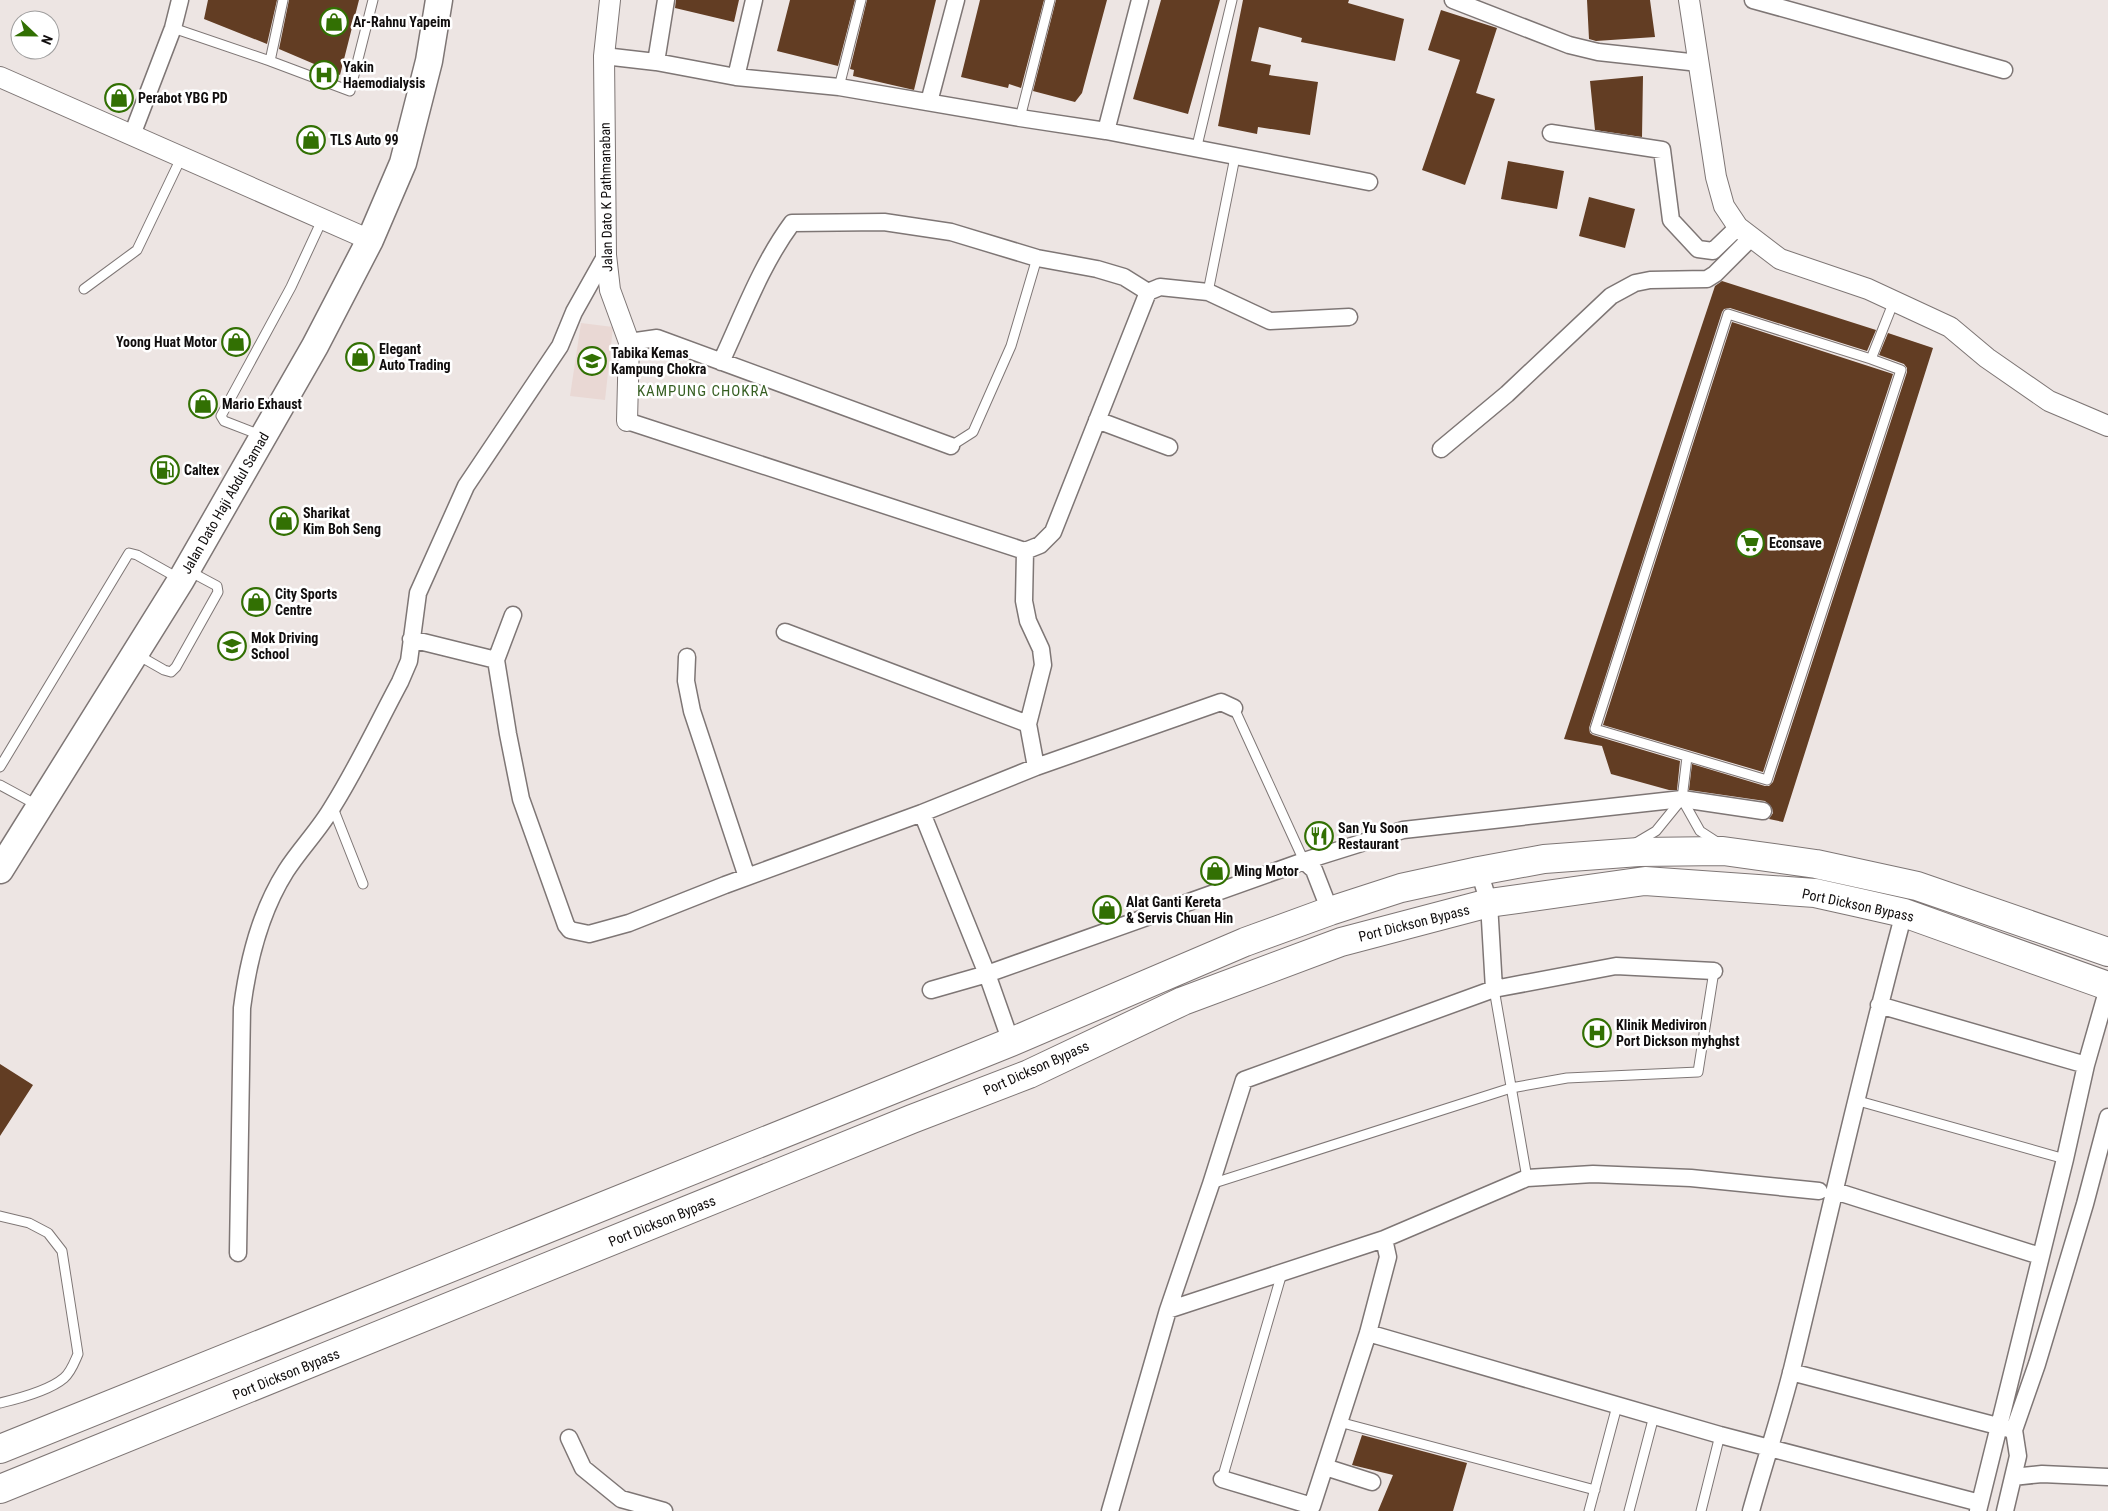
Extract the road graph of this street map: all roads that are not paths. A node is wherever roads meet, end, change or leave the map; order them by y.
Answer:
1 (180, 0) edge
2 (283, 0) edge
3 (372, 0) edge
4 (438, 0) edge
5 (610, 0) edge
6 (666, 0) edge
7 (754, 0) edge
8 (861, 0) edge
9 (956, 0) edge
10 (1050, 0) edge
11 (1140, 0) edge
12 (1232, 0) edge
13 (1453, 0) edge
14 (1689, 0) edge
15 (1753, 0) edge
16 (173, 28) junction
17 (604, 56) junction
18 (270, 61) junction
19 (656, 62) junction
20 (1699, 63) junction
21 (2004, 70) dead end
22 (0, 77) edge
23 (736, 77) junction
24 (839, 86) junction
25 (930, 102) junction
26 (1020, 118) junction
27 (1106, 131) junction
28 (1551, 133) dead end
29 (132, 135) junction
30 (1196, 150) junction
31 (182, 156) junction
32 (1235, 157) junction
33 (1369, 182) dead end
34 (323, 218) junction
35 (1744, 232) junction
36 (370, 240) junction
37 (606, 255) junction
38 (1037, 258) junction
39 (84, 289) dead end
40 (1148, 292) junction
41 (1208, 292) junction
42 (1895, 300) junction
43 (1349, 317) dead end
44 (629, 342) junction
45 (1871, 359) junction
46 (721, 362) junction
47 (1097, 420) junction
48 (627, 421) joint
49 (2108, 426) edge
50 (264, 436) junction
51 (951, 446) joint
52 (1169, 447) dead end
53 (1441, 449) dead end
54 (1025, 551) junction
55 (184, 574) junction
56 (513, 615) dead end
57 (785, 632) dead end
58 (411, 639) junction
59 (135, 654) junction
60 (687, 657) dead end
61 (496, 660) junction
62 (1234, 708) joint
63 (1028, 724) junction
64 (1687, 757) junction
65 (0, 767) edge
66 (1036, 767) junction
67 (0, 785) edge
68 (1682, 799) junction
69 (40, 807) junction
70 (333, 808) junction
71 (1763, 811) dead end
72 (922, 813) junction
73 (1744, 854) junction
74 (1588, 856) junction
75 (1304, 861) junction
76 (0, 870) edge
77 (1480, 871) junction
78 (747, 877) junction
79 (363, 884) dead end
80 (1489, 904) junction
81 (1330, 911) junction
82 (1904, 913) junction
83 (2100, 946) edge
84 (1714, 971) joint
85 (987, 974) junction
86 (2108, 987) edge
87 (1494, 989) junction
88 (931, 990) dead end
89 (1182, 1001) junction
90 (1879, 1005) junction
91 (1011, 1042) junction
92 (2086, 1065) junction
93 (1511, 1088) junction
94 (1855, 1100) junction
95 (912, 1120) junction
96 (2107, 1125) edge
97 (2065, 1159) junction
98 (1527, 1178) junction
99 (1211, 1184) junction
100 (1827, 1191) junction
101 (0, 1216) edge
102 (1384, 1239) junction
103 (238, 1253) dead end
104 (2040, 1256) junction
105 (1282, 1273) junction
106 (1168, 1310) junction
107 (1368, 1333) junction
108 (1791, 1372) junction
109 (0, 1403) edge
110 (1617, 1406) junction
111 (1654, 1416) junction
112 (1339, 1422) junction
113 (2006, 1428) junction
114 (1720, 1435) junction
115 (569, 1438) dead end
116 (1769, 1447) junction
117 (0, 1449) edge
118 (1325, 1467) junction
119 (2013, 1477) junction
120 (2108, 1477) edge
121 (1222, 1479) joint
122 (1372, 1482) dead end
123 (0, 1489) edge
124 (1595, 1490) junction
125 (1979, 1507) edge
126 (664, 1511) edge
127 (1110, 1511) edge
128 (1589, 1511) edge
129 (1629, 1511) edge
130 (1701, 1511) edge
131 (1752, 1511) edge
132 (2005, 1511) edge

1 - 16 street
2 - 18 lane
3 - 18 lane
4 - 36 main road, Jalan Dato Haji Abdul Samad
5 - 17 street, Jalan Dato K Pathmanaban
6 - 19 street
7 - 23 street
8 - 24 lane
9 - 25 street
10 - 26 lane
11 - 27 street
12 - 30 lane
13 - 20 street
14 - 20 street
15 - 21 street
16 - 18 lane
16 - 29 street
17 - 19 street
17 - 37 street, Jalan Dato K Pathmanaban
19 - 23 street
20 - 35 street
22 - 29 street
23 - 24 street
24 - 25 street
25 - 26 street
26 - 27 street
27 - 30 street
28 - 35 street
29 - 31 street
30 - 32 street
31 - 34 street
31 - 39 lane
32 - 33 street
32 - 41 lane
34 - 36 street
34 - 50 lane
35 - 42 street
35 - 53 street
36 - 50 main road, Jalan Dato Haji Abdul Samad
37 - 44 street, Jalan Dato K Pathmanaban
37 - 58 street
38 - 40 street
38 - 46 street
38 - 51 lane
40 - 41 street
40 - 47 street
41 - 43 street
42 - 45 lane
42 - 49 street
44 - 46 street
44 - 48 street, Jalan Dato K Pathmanaban
45 - 64 lane
45 - 64 lane
46 - 51 street
47 - 52 street
47 - 54 street
48 - 54 street
50 - 55 main road, Jalan Dato Haji Abdul Samad
54 - 63 street
55 - 59 main road, Jalan Dato Haji Abdul Samad
55 - 59 lane
55 - 65 lane
56 - 61 street
57 - 63 street
58 - 61 street
58 - 70 street
59 - 69 main road, Jalan Dato Haji Abdul Samad
60 - 78 street
61 - 78 street
62 - 66 street
62 - 75 lane
63 - 66 street
64 - 68 lane
66 - 72 street
67 - 69 lane
68 - 71 street
68 - 73 lane
68 - 74 lane
68 - 75 street
69 - 76 main road, Jalan Dato Haji Abdul Samad
70 - 79 lane
70 - 103 street
72 - 78 street
72 - 85 street
73 - 74 highway
73 - 83 highway
74 - 77 highway
75 - 81 street
75 - 85 street
77 - 80 street
77 - 81 highway
80 - 82 highway, Port Dickson Bypass
80 - 87 street
80 - 89 highway, Port Dickson Bypass
81 - 91 highway
82 - 86 highway, Port Dickson Bypass
82 - 90 street
84 - 87 street
84 - 93 lane
85 - 88 street
85 - 91 street
86 - 92 street
87 - 93 lane
87 - 99 street
89 - 91 highway
89 - 95 highway, Port Dickson Bypass
90 - 92 street
90 - 94 street
91 - 95 highway
91 - 117 highway
92 - 97 street
93 - 98 lane
93 - 99 lane
94 - 97 lane
94 - 100 street
95 - 123 highway, Port Dickson Bypass
96 - 113 street
97 - 104 street
98 - 100 street
98 - 102 street
99 - 106 street
100 - 104 street
100 - 108 street
101 - 109 lane
102 - 105 street
102 - 107 street
104 - 113 street
105 - 106 street
105 - 121 lane
106 - 127 street
107 - 110 street
107 - 112 street
108 - 113 street
108 - 116 street
110 - 111 street
110 - 124 lane
111 - 114 street
111 - 129 lane
112 - 118 street
112 - 124 lane
113 - 119 street
113 - 125 street
114 - 116 street
114 - 130 lane
115 - 126 street
116 - 125 street
116 - 131 street
118 - 121 street
118 - 122 street
119 - 120 street
119 - 132 street
124 - 128 lane

